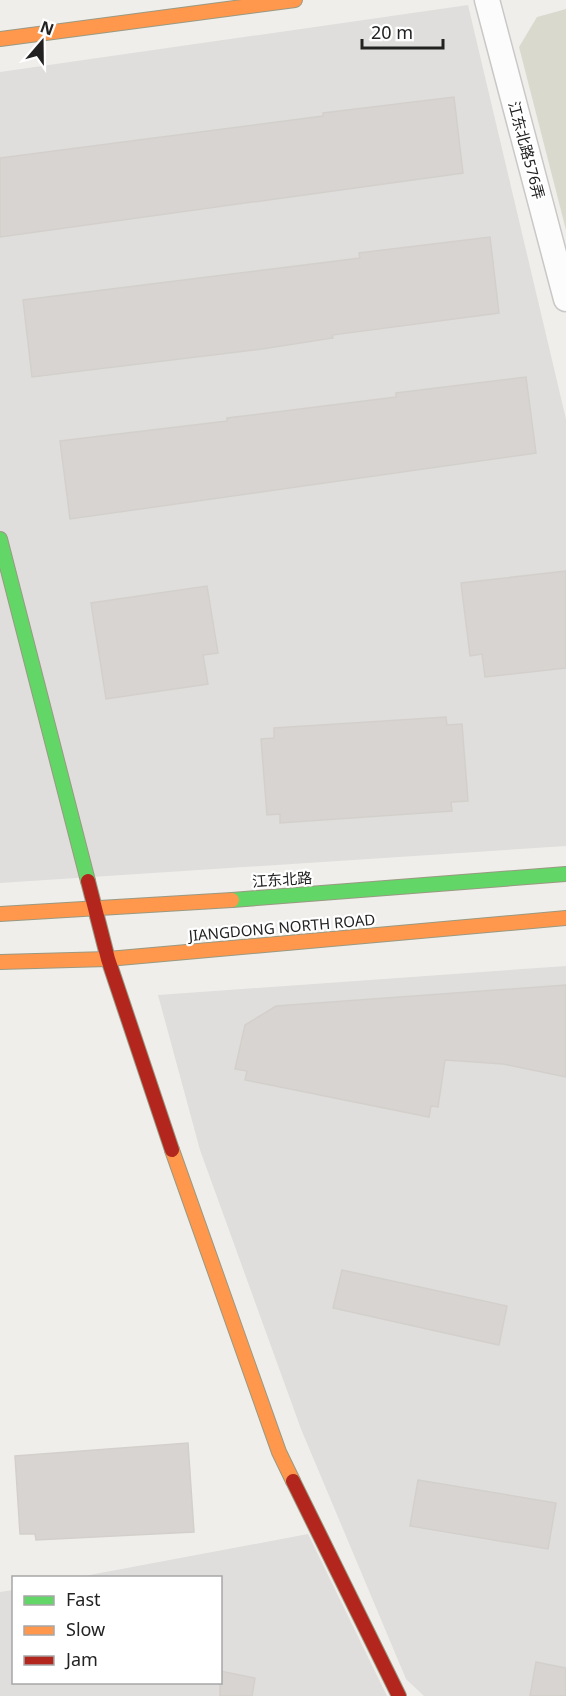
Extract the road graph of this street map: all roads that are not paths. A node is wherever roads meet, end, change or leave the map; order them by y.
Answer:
1 (295, 0) edge
2 (487, 0) edge
3 (0, 39) edge
4 (566, 299) edge
5 (0, 539) edge
6 (566, 874) edge
7 (96, 910) junction
8 (0, 914) edge
9 (566, 918) edge
10 (108, 959) junction
11 (0, 962) edge
12 (399, 1696) edge

1 - 3 main road
2 - 4 street, 江东北路576弄
5 - 7 main road
6 - 7 main road, 江东北路
7 - 8 main road, 江东北路
7 - 10 main road
9 - 10 main road, JIANGDONG NORTH ROAD
10 - 11 main road, JIANGDONG NORTH ROAD
10 - 12 main road

